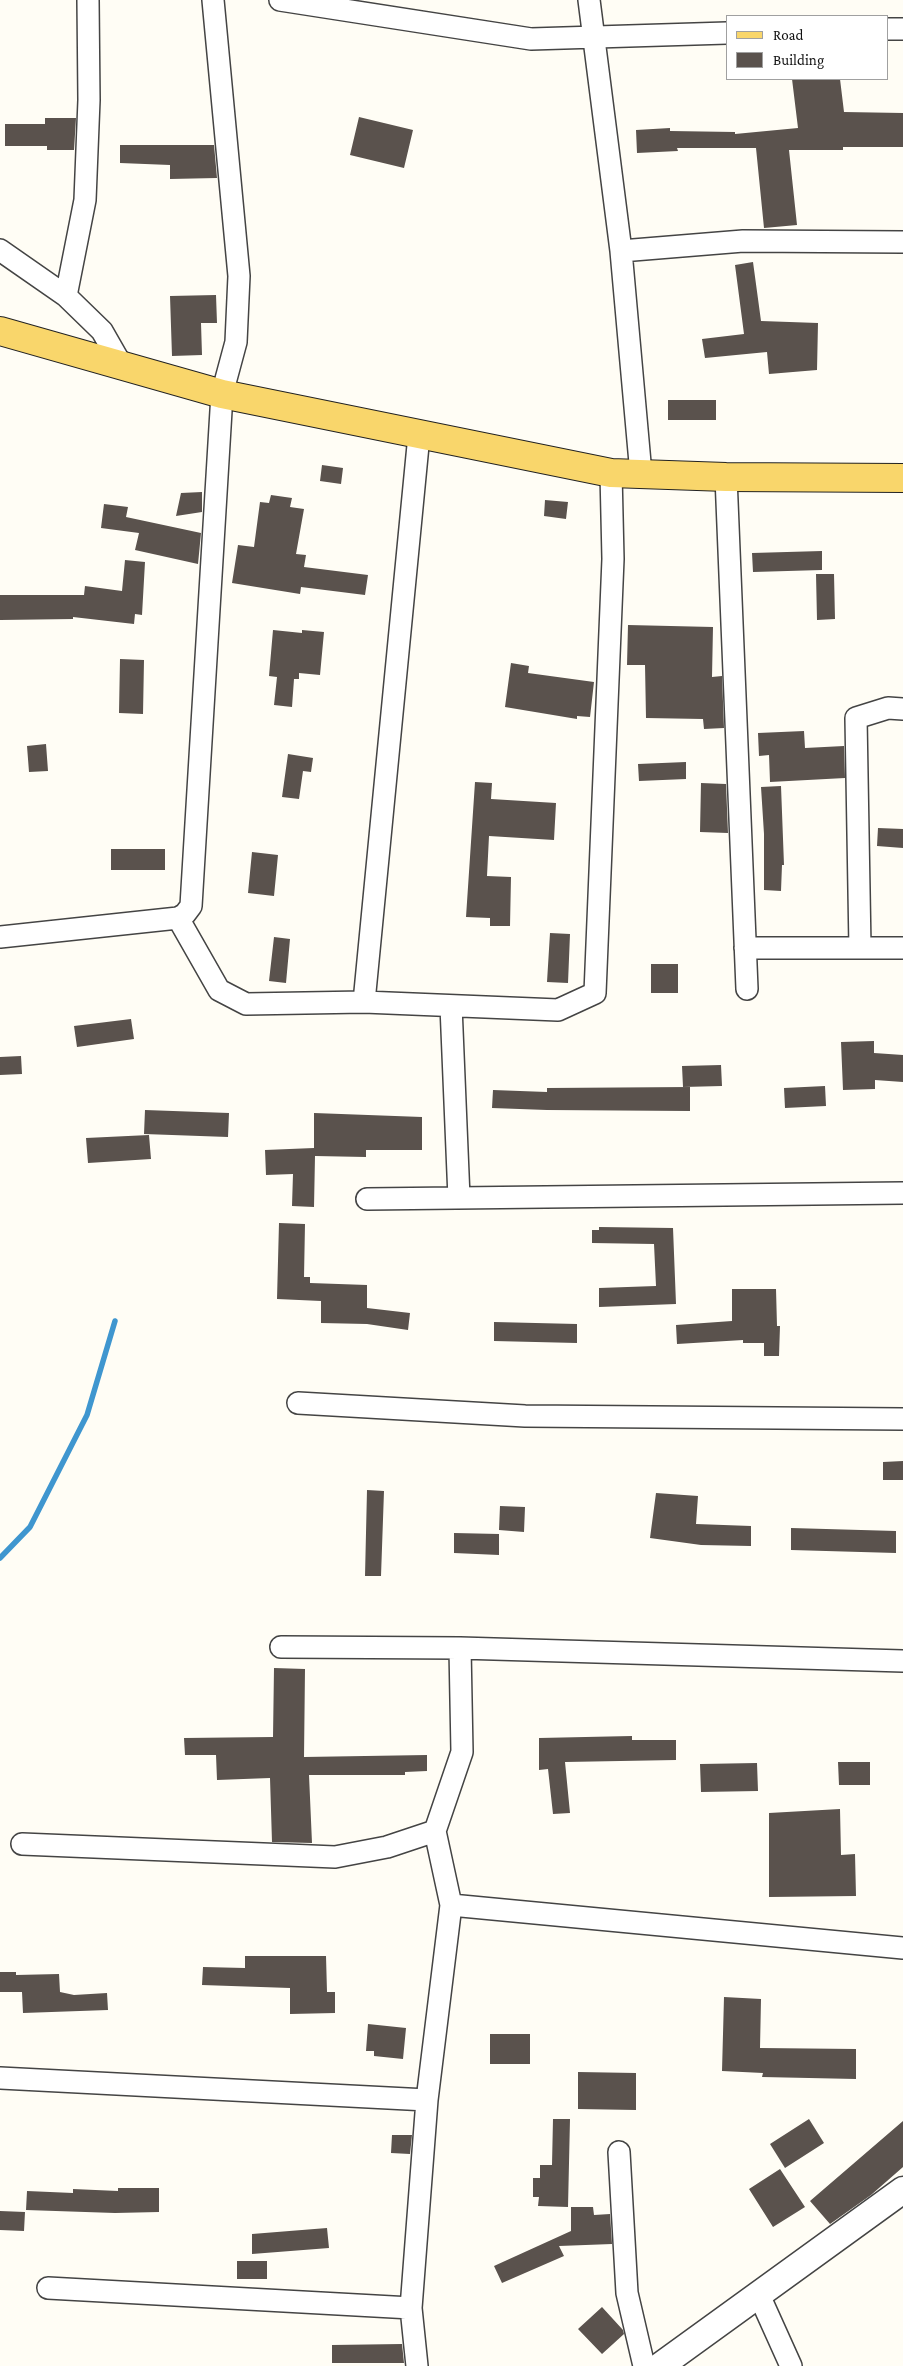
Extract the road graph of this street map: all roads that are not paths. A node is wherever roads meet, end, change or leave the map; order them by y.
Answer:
1 (88, 0) edge
2 (213, 0) edge
3 (280, 0) edge
4 (589, 0) edge
5 (888, 29) edge
6 (903, 29) edge
7 (726, 33) edge
8 (593, 36) junction
9 (903, 242) edge
10 (0, 250) edge
11 (621, 251) junction
12 (66, 296) junction
13 (0, 331) edge
14 (122, 366) junction
15 (222, 394) junction
16 (419, 435) junction
17 (611, 473) junction
18 (641, 474) junction
19 (726, 477) junction
20 (903, 478) edge
21 (903, 709) edge
22 (178, 918) junction
23 (0, 936) edge
24 (746, 948) junction
25 (860, 948) junction
26 (903, 948) edge
27 (747, 990) dead end
28 (364, 1002) junction
29 (451, 1006) junction
30 (903, 1193) edge
31 (458, 1198) junction
32 (367, 1199) dead end
33 (298, 1402) dead end
34 (903, 1419) edge
35 (281, 1648) dead end
36 (460, 1648) junction
37 (903, 1662) edge
38 (434, 1832) junction
39 (22, 1844) dead end
40 (451, 1904) junction
41 (903, 1948) edge
42 (0, 2078) edge
43 (427, 2100) junction
44 (619, 2152) dead end
45 (903, 2190) edge
46 (48, 2288) dead end
47 (759, 2295) junction
48 (411, 2308) junction
49 (417, 2366) edge
50 (644, 2366) edge
51 (660, 2366) edge
52 (791, 2366) edge

1 - 12 street
2 - 15 street
3 - 8 street
4 - 8 street
5 - 6 street
7 - 8 street
8 - 11 street
9 - 11 street
10 - 12 street
11 - 18 street
12 - 14 street
13 - 14 main road
14 - 15 main road
15 - 16 main road
15 - 22 street
16 - 17 main road
16 - 28 street
17 - 18 main road
17 - 29 street
18 - 19 main road
19 - 20 main road
19 - 24 street
21 - 25 street
22 - 23 street
22 - 28 street
24 - 25 street
24 - 27 street
25 - 26 street
28 - 29 street
29 - 31 street
30 - 31 street
31 - 32 street
33 - 34 street
35 - 36 street
36 - 37 street
36 - 38 street
38 - 39 street
38 - 40 street
40 - 41 street
40 - 43 street
42 - 43 street
43 - 48 street
44 - 50 street
45 - 47 street
46 - 48 street
47 - 51 street
47 - 52 street
48 - 49 street

